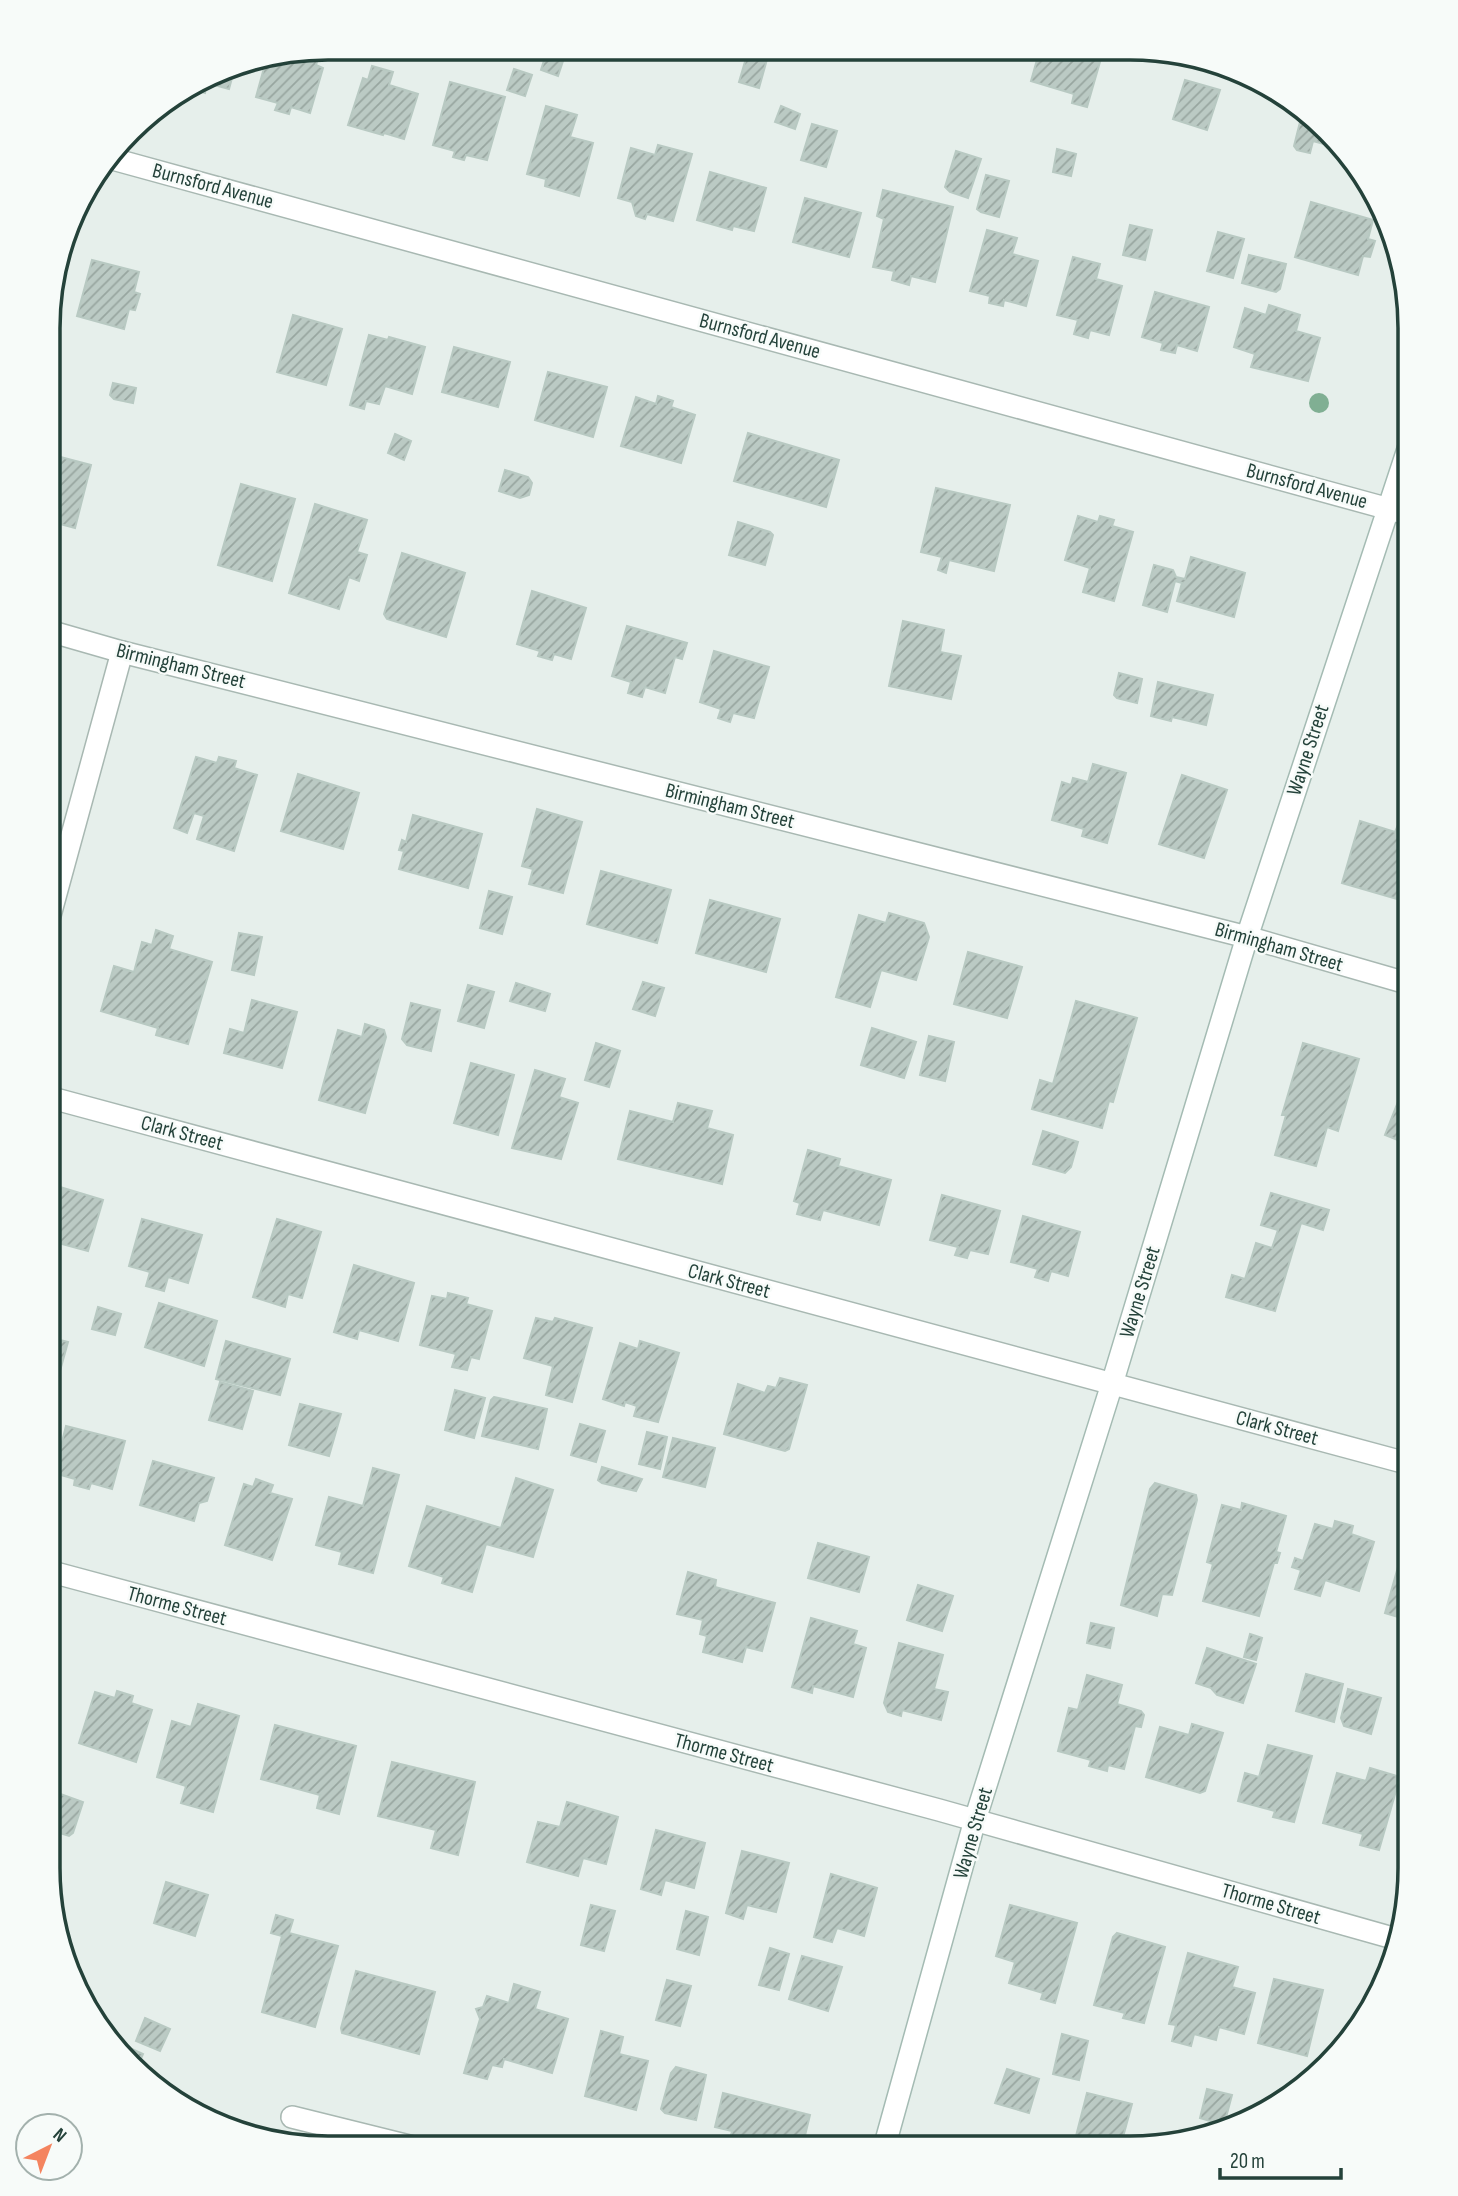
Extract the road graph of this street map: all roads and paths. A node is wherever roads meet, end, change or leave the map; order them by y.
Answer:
1 (118, 160) edge
2 (1398, 477) edge
3 (1387, 508) junction
4 (1398, 511) edge
5 (60, 634) edge
6 (122, 652) junction
7 (60, 879) edge
8 (1247, 937) junction
9 (1398, 981) edge
10 (60, 1100) edge
11 (1112, 1384) junction
12 (1398, 1461) edge
13 (60, 1574) edge
14 (975, 1820) junction
15 (1389, 1937) edge
16 (292, 2117) dead end
17 (369, 2136) edge
18 (887, 2136) edge

1 - 3 street, Burnsford Avenue
2 - 3 street, Wayne Street
3 - 4 street, Burnsford Avenue
3 - 8 street, Wayne Street
5 - 6 street, Birmingham Street
6 - 7 street
6 - 8 street, Birmingham Street
8 - 9 street, Birmingham Street
8 - 11 street, Wayne Street
10 - 11 street, Clark Street
11 - 12 street, Clark Street
11 - 14 street, Wayne Street
13 - 14 street, Thorme Street
14 - 15 street, Thorme Street
14 - 18 street, Wayne Street
16 - 17 street

